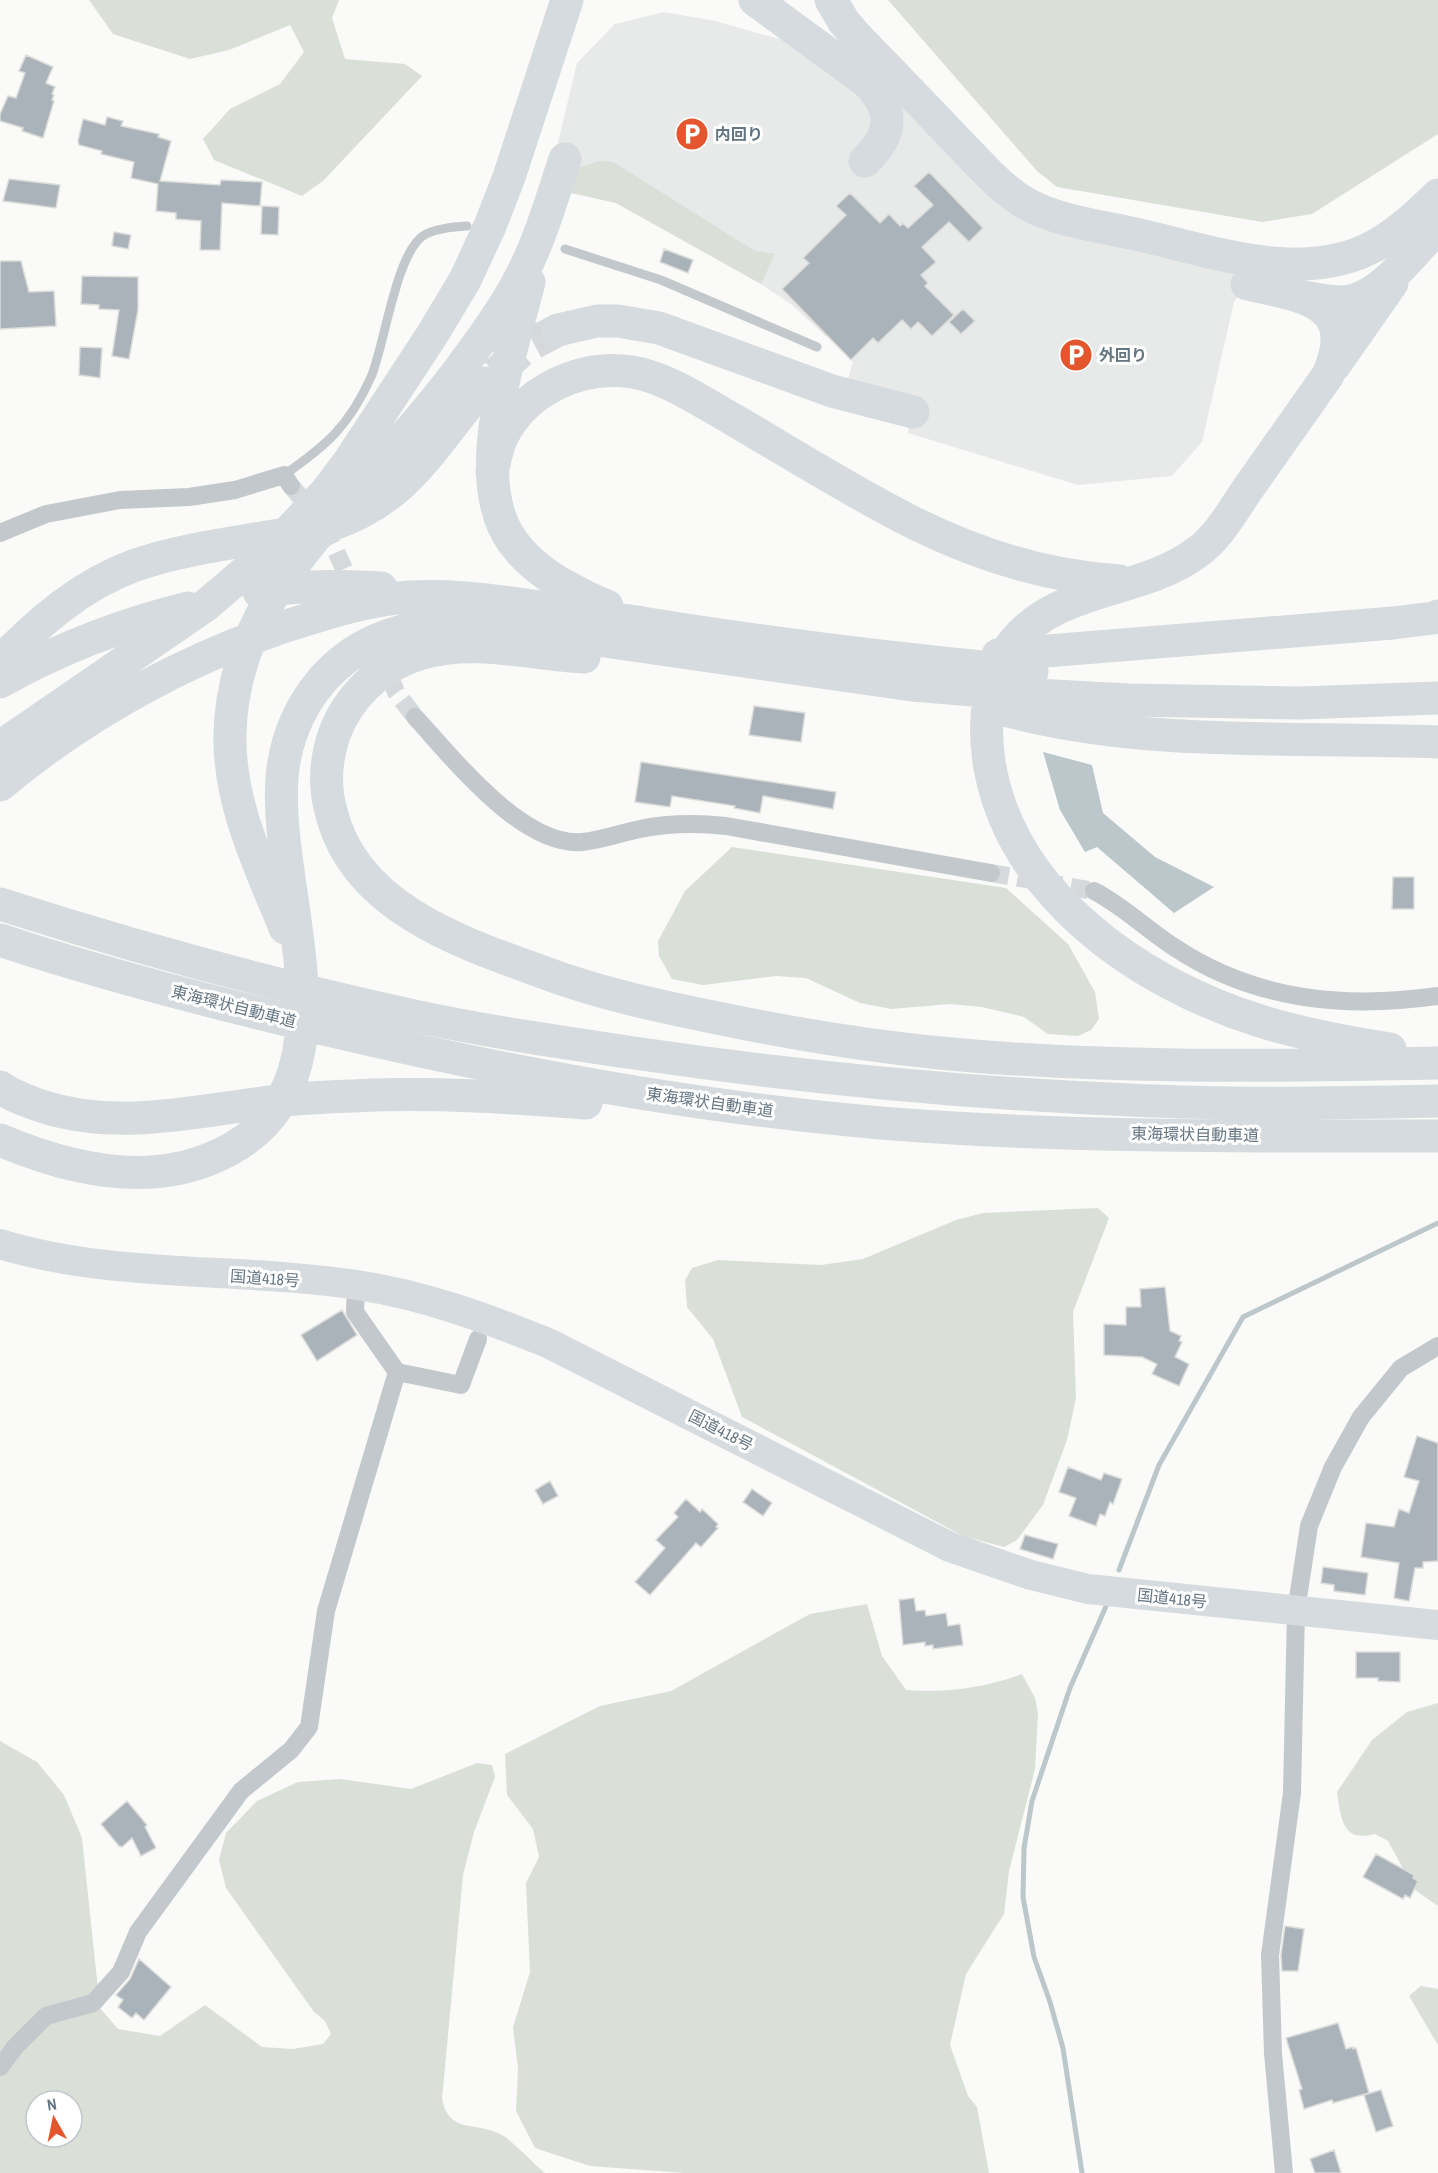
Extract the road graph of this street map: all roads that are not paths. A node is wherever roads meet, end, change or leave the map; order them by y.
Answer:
1 (579, 0) edge
2 (755, 0) edge
3 (831, 0) edge
4 (562, 14) edge
5 (565, 159) dead end
6 (865, 161) dead end
7 (1438, 195) edge
8 (467, 226) dead end
9 (1438, 227) edge
10 (553, 242) junction
11 (1410, 256) junction
12 (1246, 284) dead end
13 (1298, 295) junction
14 (558, 330) tunnel mouth
15 (817, 347) dead end
16 (1328, 375) junction
17 (486, 383) tunnel mouth
18 (913, 412) dead end
19 (492, 472) junction
20 (288, 480) joint
21 (0, 532) edge
22 (1143, 579) junction
23 (456, 596) junction
24 (1438, 616) edge
25 (1393, 623) junction
26 (681, 629) junction
27 (1438, 639) edge
28 (0, 662) edge
29 (774, 667) junction
30 (914, 672) junction
31 (0, 681) edge
32 (1438, 687) edge
33 (415, 717) tunnel mouth
34 (1432, 740) edge
35 (0, 747) edge
36 (0, 785) edge
37 (991, 873) tunnel mouth
38 (1094, 891) tunnel mouth
39 (0, 904) edge
40 (0, 940) edge
41 (300, 969) junction
42 (1438, 996) edge
43 (1438, 1057) edge
44 (1438, 1063) edge
45 (0, 1086) edge
46 (1438, 1101) edge
47 (881, 1123) junction
48 (1438, 1137) edge
49 (0, 1140) edge
50 (0, 1244) edge
51 (356, 1285) junction
52 (478, 1339) dead end
53 (1438, 1346) edge
54 (397, 1372) junction
55 (1296, 1611) junction
56 (1438, 1625) edge
57 (0, 2067) edge
58 (1284, 2173) edge

1 - 4 highway
2 - 6 highway
3 - 7 highway
4 - 35 highway
5 - 10 highway
8 - 20 lane
9 - 11 highway
10 - 15 lane
10 - 19 highway
10 - 41 highway
11 - 13 highway
11 - 16 highway
12 - 13 highway
13 - 16 highway
14 - 18 highway
16 - 22 highway
17 - 28 highway
19 - 22 highway
19 - 26 highway
20 - 21 street
22 - 43 highway
23 - 26 highway
23 - 31 highway
23 - 36 highway
24 - 25 highway
25 - 27 highway
25 - 30 highway
26 - 30 highway
29 - 30 highway
29 - 41 highway
29 - 44 highway
30 - 32 highway
30 - 34 highway
33 - 37 street
38 - 42 street
39 - 46 highway, 東海環状自動車道
40 - 47 highway, 東海環状自動車道
41 - 49 highway
45 - 47 highway
47 - 48 highway, 東海環状自動車道
50 - 51 highway, 国道418号
51 - 54 street
51 - 55 highway, 国道418号
52 - 54 street
53 - 55 street
54 - 57 street
55 - 56 highway, 国道418号
55 - 58 street

